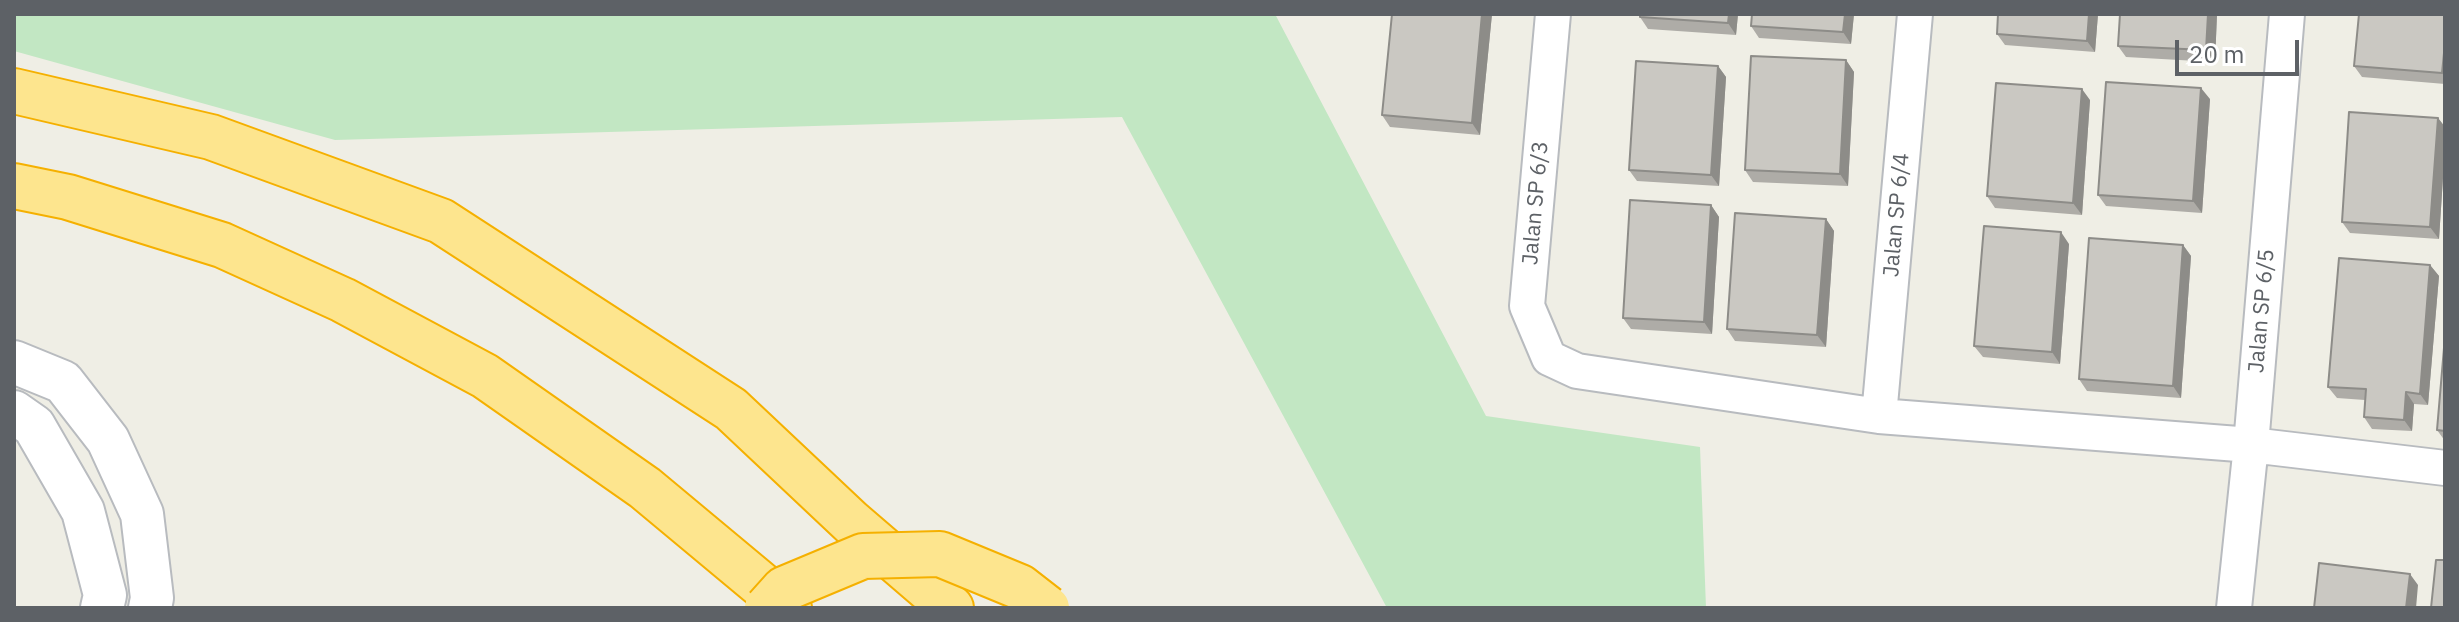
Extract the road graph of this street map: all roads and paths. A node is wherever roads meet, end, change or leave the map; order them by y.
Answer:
1 (1553, 14) edge
2 (1915, 14) edge
3 (2287, 14) edge
4 (14, 91) edge
5 (14, 186) edge
6 (14, 362) edge
7 (14, 412) edge
8 (1879, 416) junction
9 (2251, 445) junction
10 (2445, 468) edge
11 (102, 608) edge
12 (150, 608) edge
13 (767, 608) edge
14 (789, 608) edge
15 (951, 608) edge
16 (1047, 608) edge
17 (2234, 608) edge

1 - 8 street, Jalan SP 6/3
2 - 8 street, Jalan SP 6/4
3 - 9 street, Jalan SP 6/5
4 - 15 highway
5 - 14 highway
6 - 12 street
7 - 11 street
8 - 9 street
9 - 10 street
9 - 17 street, Jalan SP 6/5
13 - 16 highway, bridge

